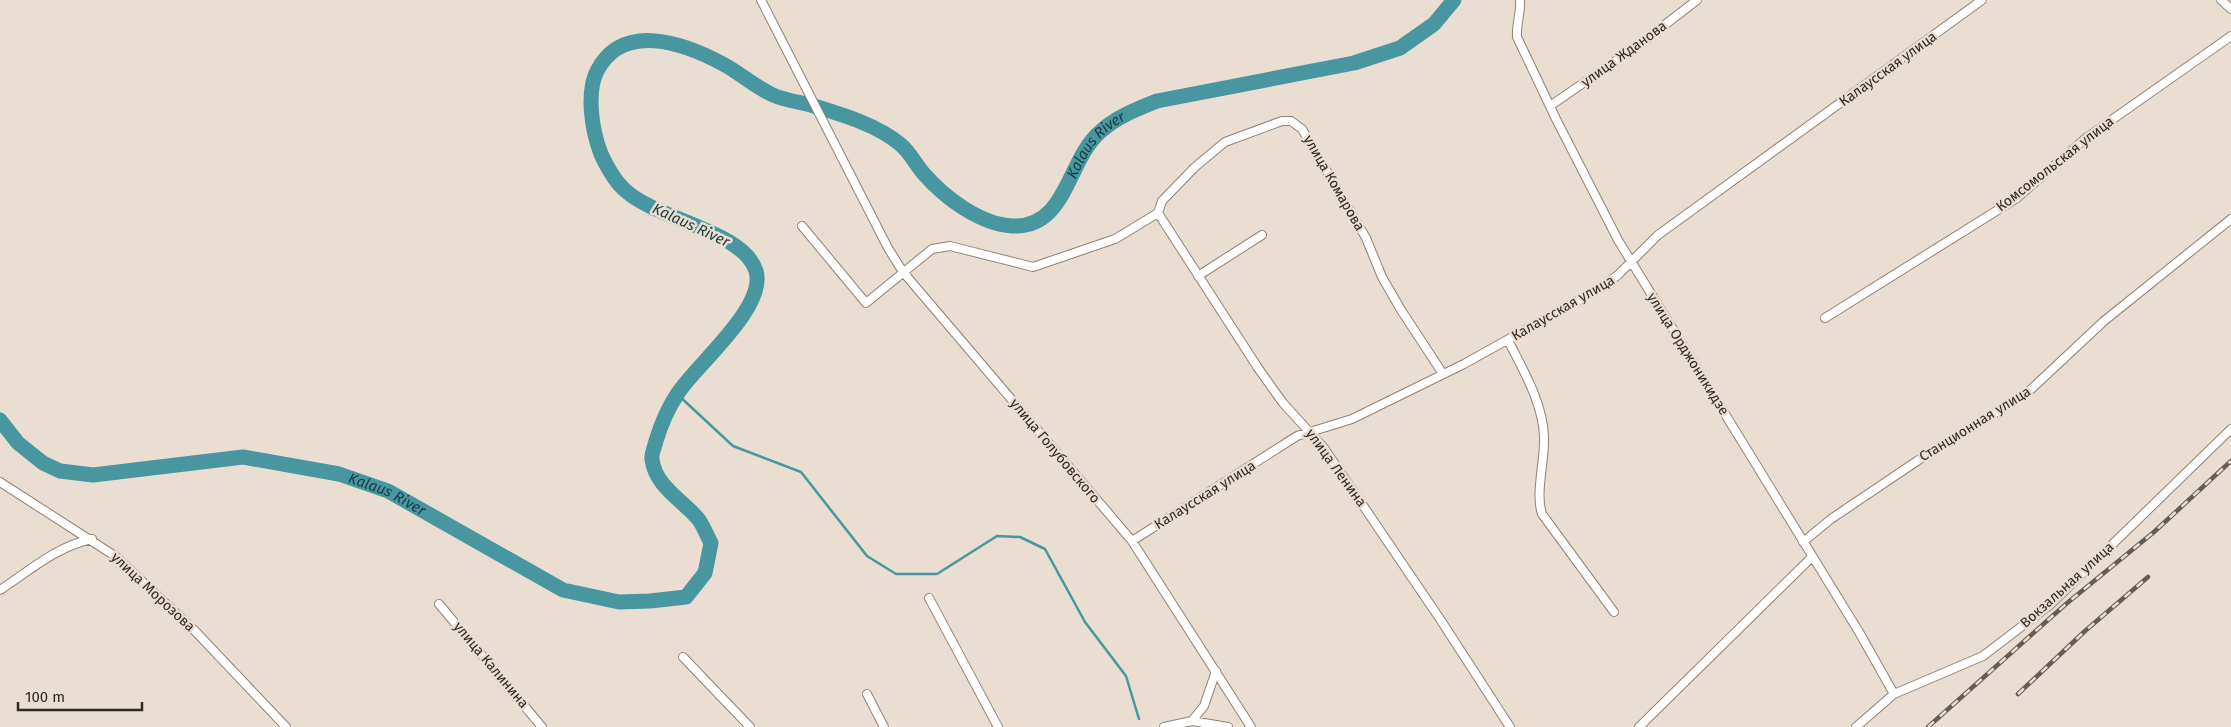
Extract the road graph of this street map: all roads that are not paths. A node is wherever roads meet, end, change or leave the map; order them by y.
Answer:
1 (761, 0) edge
2 (1520, 0) edge
3 (1697, 0) edge
4 (1982, 0) edge
5 (2221, 0) edge
6 (2231, 9) edge
7 (2231, 36) edge
8 (1550, 106) junction
9 (1158, 213) junction
10 (2231, 219) edge
11 (802, 226) dead end
12 (1262, 234) dead end
13 (1631, 261) junction
14 (903, 272) junction
15 (1198, 276) junction
16 (1825, 318) dead end
17 (1508, 340) junction
18 (1443, 374) junction
19 (2231, 429) edge
20 (1311, 432) junction
21 (0, 482) edge
22 (92, 539) junction
23 (1132, 541) junction
24 (1803, 542) junction
25 (1812, 556) junction
26 (0, 590) edge
27 (928, 598) dead end
28 (439, 604) dead end
29 (1614, 612) dead end
30 (684, 657) dead end
31 (1216, 671) junction
32 (867, 694) dead end
33 (1894, 694) junction
34 (1192, 721) junction
35 (286, 727) edge
36 (542, 727) edge
37 (750, 727) edge
38 (884, 727) edge
39 (998, 727) edge
40 (1164, 727) edge
41 (1228, 727) edge
42 (1251, 727) edge
43 (1510, 727) edge
44 (1639, 727) edge
45 (1856, 727) edge

1 - 14 street, улица Голубовского
2 - 8 street, улица Орджоникидзе
3 - 8 street, улица Жданова
4 - 13 street, Калаусская улица
5 - 6 street
7 - 16 street, Комсомольская улица
8 - 13 street, улица Орджоникидзе
9 - 14 street, улица Комарова
9 - 15 street, улица Ленина
9 - 18 street, улица Комарова
10 - 24 street, Станционная улица
11 - 14 street, улица Комарова
12 - 15 street
13 - 17 street, Калаусская улица
13 - 24 street, улица Орджоникидзе
14 - 23 street, улица Голубовского
15 - 20 street, улица Ленина
17 - 18 street, Калаусская улица
17 - 29 street
18 - 20 street, Калаусская улица
19 - 33 street, Вокзальная улица
20 - 23 street, Калаусская улица
20 - 43 street, улица Ленина
21 - 22 street, улица Морозова
22 - 26 street
22 - 35 street, улица Морозова
23 - 31 street, улица Голубовского
24 - 25 street, улица Орджоникидзе
25 - 33 street, улица Орджоникидзе
25 - 44 street
27 - 39 street
28 - 36 street, улица Калинина
30 - 37 street
31 - 34 street
31 - 42 street, улица Голубовского
32 - 38 street
33 - 45 street, Вокзальная улица
34 - 40 street
34 - 41 street

